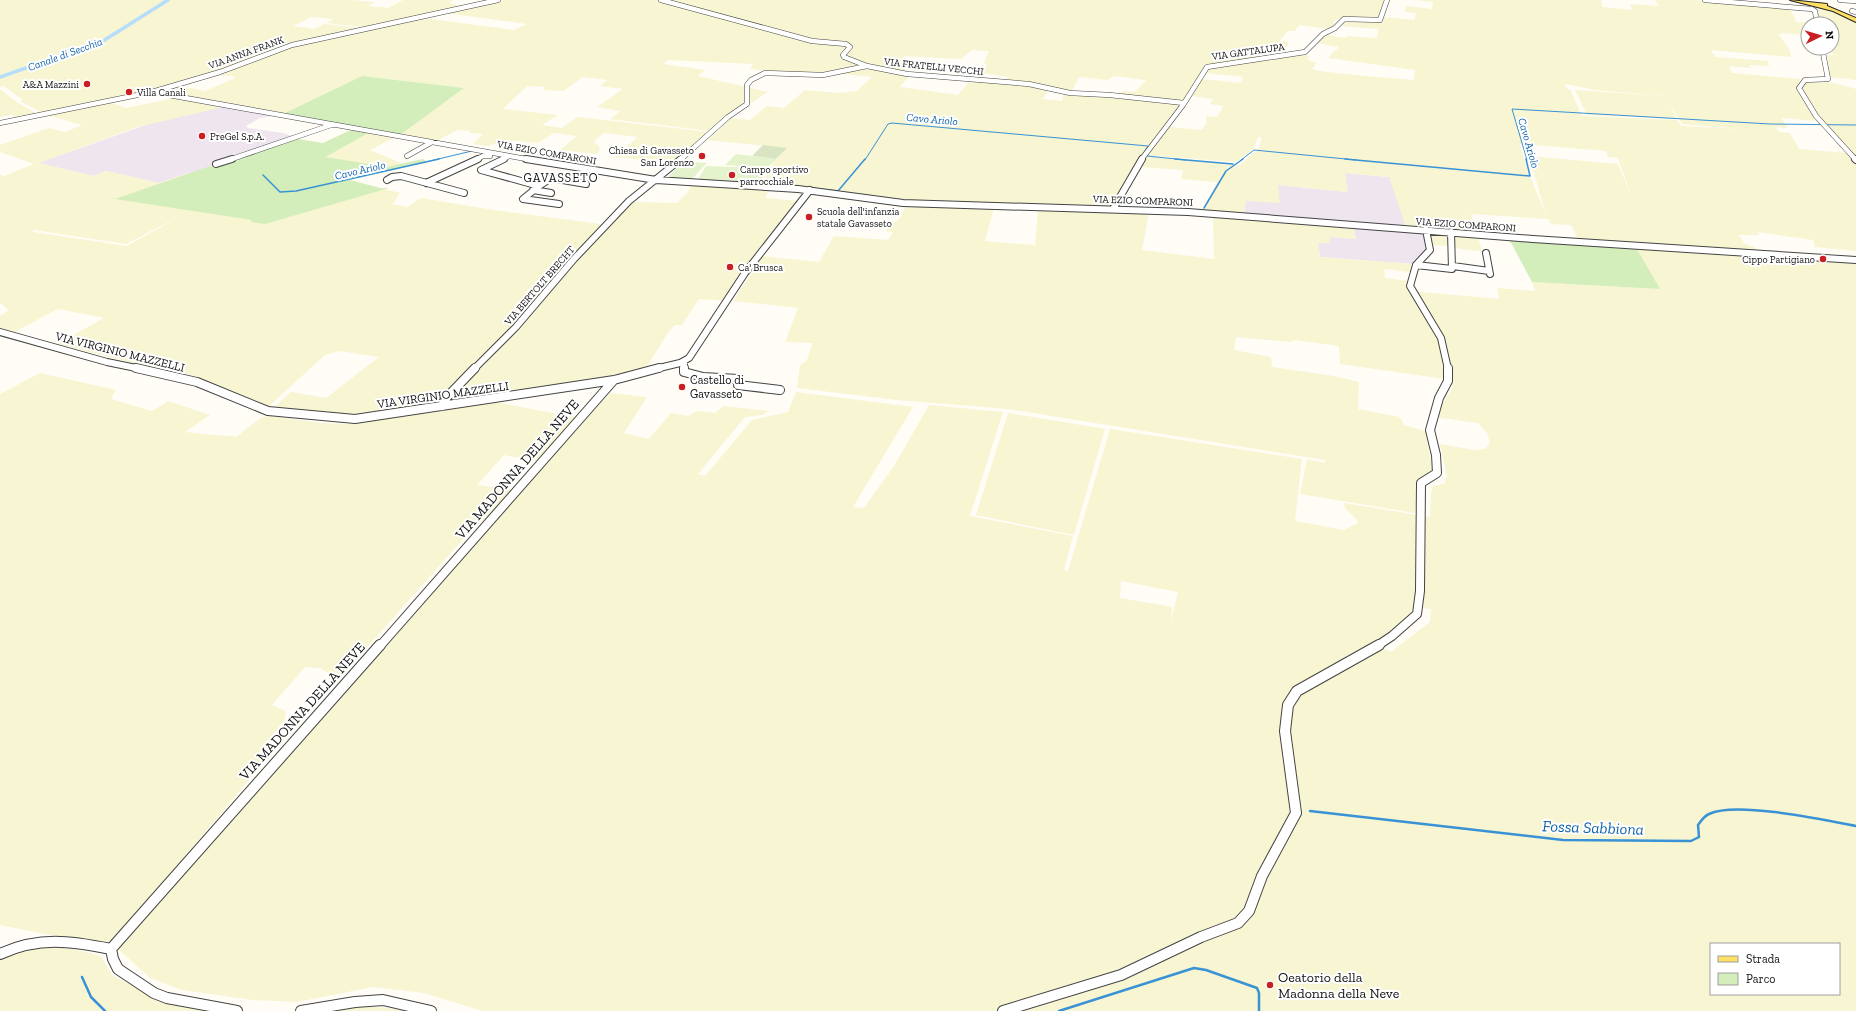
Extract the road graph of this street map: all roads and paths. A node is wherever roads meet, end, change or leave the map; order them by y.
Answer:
1 (498, 0) edge
2 (661, 0) edge
3 (1386, 0) edge
4 (1705, 0) edge
5 (1840, 0) edge
6 (1856, 1) edge
7 (1797, 4) edge
8 (1812, 6) junction
9 (1855, 13) edge
10 (1816, 16) edge
11 (1856, 20) edge
12 (1824, 56) edge
13 (867, 66) junction
14 (152, 92) junction
15 (1184, 103) junction
16 (0, 123) edge
17 (331, 124) junction
18 (432, 142) junction
19 (407, 156) dead end
20 (509, 156) junction
21 (502, 159) junction
22 (1856, 160) edge
23 (216, 164) dead end
24 (387, 180) dead end
25 (656, 180) junction
26 (426, 183) junction
27 (586, 184) dead end
28 (539, 186) junction
29 (533, 190) junction
30 (810, 190) junction
31 (464, 193) dead end
32 (551, 193) dead end
33 (559, 204) dead end
34 (1113, 209) junction
35 (1426, 230) junction
36 (1451, 232) junction
37 (1486, 253) dead end
38 (1856, 260) edge
39 (1416, 265) junction
40 (1452, 266) junction
41 (0, 332) edge
42 (684, 362) junction
43 (614, 380) junction
44 (780, 390) dead end
45 (442, 406) junction
46 (111, 949) junction
47 (0, 954) edge
48 (237, 1011) edge
49 (301, 1011) edge
50 (431, 1011) edge
51 (1003, 1011) edge

1 - 14 street, VIA ANNA FRANK
2 - 13 street, VIA FRATELLI VECCHI
3 - 15 street, VIA GATTALUPA
4 - 7 street
5 - 6 street
7 - 8 main road
8 - 9 main road
8 - 10 street
8 - 11 main road
12 - 22 street
13 - 15 street, VIA FRATELLI VECCHI
13 - 25 street, VIA BERTOLT BRECHT
14 - 16 street, VIA ANNA FRANK
14 - 17 street, VIA EZIO COMPARONI
15 - 34 street, VIA GATTALUPA
17 - 18 street, VIA EZIO COMPARONI
17 - 23 street, VIA EZIO COMPARONI
18 - 19 street
18 - 20 street, VIA EZIO COMPARONI
20 - 21 street
20 - 25 street, VIA EZIO COMPARONI
21 - 26 street
21 - 28 street
24 - 26 street
25 - 30 street, VIA EZIO COMPARONI
25 - 45 street, VIA BERTOLT BRECHT
26 - 31 street
27 - 28 street
28 - 29 street
29 - 32 street
29 - 33 street
30 - 34 street, VIA EZIO COMPARONI
30 - 42 street
34 - 35 street, VIA EZIO COMPARONI
35 - 36 street, VIA EZIO COMPARONI
35 - 39 street
36 - 38 street, VIA EZIO COMPARONI
36 - 40 street
37 - 40 street
39 - 40 street
39 - 51 street
41 - 45 street, VIA VIRGINIO MAZZELLI
42 - 43 street, VIA VIRGINIO MAZZELLI
42 - 44 street
43 - 45 street, VIA VIRGINIO MAZZELLI
43 - 46 street, VIA MADONNA DELLA NEVE
46 - 47 street
46 - 48 street
49 - 50 street

